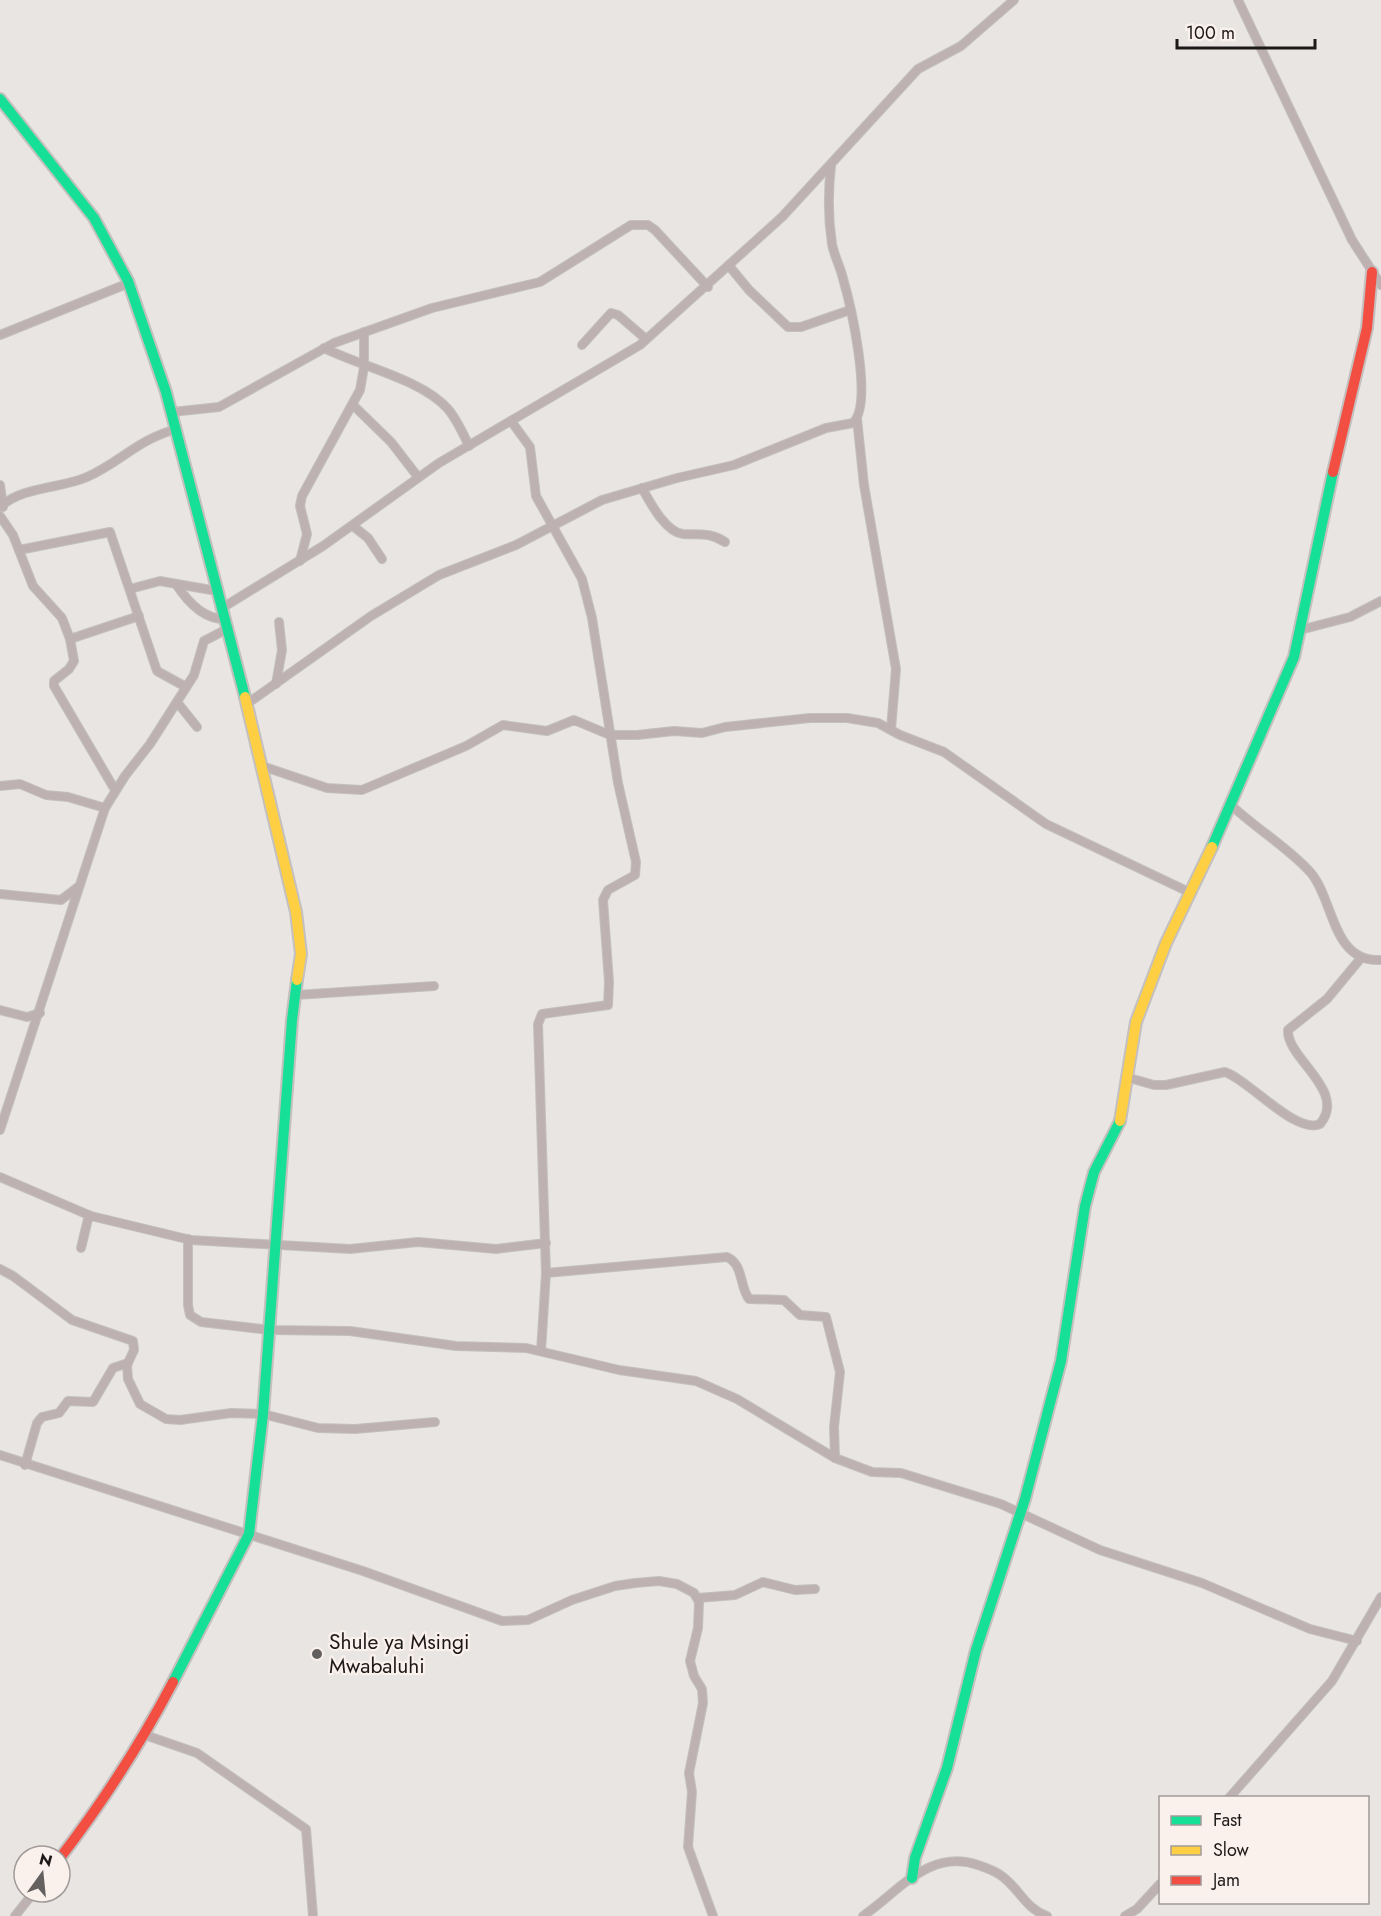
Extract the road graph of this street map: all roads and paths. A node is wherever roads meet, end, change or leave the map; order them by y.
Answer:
1 (1014, 0) edge
2 (1238, 0) edge
3 (0, 99) edge
4 (831, 165) junction
5 (730, 267) junction
6 (1372, 272) junction
7 (129, 283) junction
8 (1381, 285) edge
9 (708, 287) junction
10 (850, 310) junction
11 (364, 332) junction
12 (0, 335) edge
13 (646, 339) junction
14 (582, 345) dead end
15 (324, 348) junction
16 (364, 367) junction
17 (353, 405) junction
18 (172, 412) junction
19 (857, 419) junction
20 (511, 421) junction
21 (177, 429) junction
22 (469, 446) junction
23 (418, 477) junction
24 (0, 485) edge
25 (642, 488) junction
26 (2, 506) edge
27 (1, 516) edge
28 (353, 526) junction
29 (551, 527) junction
30 (725, 542) dead end
31 (19, 550) junction
32 (382, 559) dead end
33 (299, 562) junction
34 (176, 584) junction
35 (130, 589) junction
36 (217, 591) junction
37 (1381, 602) edge
38 (222, 608) junction
39 (138, 616) junction
40 (279, 622) dead end
41 (227, 624) junction
42 (1300, 630) junction
43 (70, 639) junction
44 (276, 684) junction
45 (186, 687) junction
46 (177, 702) junction
47 (248, 703) junction
48 (197, 727) dead end
49 (891, 729) junction
50 (610, 735) junction
51 (262, 766) junction
52 (0, 786) edge
53 (115, 790) junction
54 (1230, 804) junction
55 (105, 808) junction
56 (78, 887) junction
57 (1191, 893) junction
58 (0, 894) edge
59 (62, 900) junction
60 (70, 911) junction
61 (1361, 958) junction
62 (1381, 960) edge
63 (434, 987) dead end
64 (296, 995) junction
65 (0, 1010) edge
66 (39, 1013) junction
67 (24, 1016) junction
68 (33, 1032) junction
69 (1126, 1077) junction
70 (0, 1130) edge
71 (0, 1177) edge
72 (89, 1215) junction
73 (188, 1239) junction
74 (546, 1243) junction
75 (276, 1244) junction
76 (81, 1248) dead end
77 (0, 1269) edge
78 (546, 1273) junction
79 (270, 1330) junction
80 (541, 1351) junction
81 (128, 1363) junction
82 (263, 1414) junction
83 (435, 1422) dead end
84 (0, 1455) edge
85 (835, 1458) junction
86 (25, 1464) junction
87 (1021, 1512) junction
88 (249, 1534) junction
89 (815, 1589) dead end
90 (1381, 1597) edge
91 (698, 1598) junction
92 (1357, 1641) junction
93 (145, 1735) junction
94 (1230, 1796) edge
95 (70, 1844) edge
96 (912, 1878) junction
97 (1159, 1886) edge
98 (24, 1904) edge
99 (15, 1916) edge
100 (313, 1916) edge
101 (713, 1916) edge
102 (862, 1916) edge
103 (1047, 1916) edge
104 (1125, 1916) edge

1 - 4 street
2 - 6 street
3 - 7 street
4 - 5 street
4 - 10 street
5 - 9 street
5 - 10 street
6 - 8 street
6 - 42 street
7 - 12 street
7 - 18 street
9 - 11 street
9 - 13 street
10 - 19 street
11 - 15 street
11 - 16 street
13 - 14 street
13 - 20 street
15 - 16 street
15 - 18 street
16 - 17 street
16 - 22 street
17 - 23 street
17 - 33 street
18 - 21 street
19 - 25 street
19 - 49 street
20 - 22 street
20 - 29 street
21 - 26 street
21 - 36 street
22 - 23 street
23 - 28 street
24 - 26 street
25 - 29 street
25 - 30 street
26 - 27 street
27 - 31 street
28 - 32 street
28 - 33 street
29 - 44 street
29 - 50 street
31 - 35 street
31 - 43 street
33 - 38 street
34 - 35 street
34 - 36 street
34 - 41 street
35 - 39 street
36 - 38 street
37 - 42 street
38 - 41 street
39 - 43 street
39 - 45 street
40 - 44 street
41 - 45 street
41 - 47 street
42 - 54 street
43 - 53 street
44 - 47 street
45 - 46 street
46 - 48 street
46 - 53 street
47 - 51 street
49 - 50 street
49 - 57 street
50 - 51 street
50 - 74 street
51 - 64 street
52 - 55 street
53 - 55 street
54 - 57 street
54 - 61 street
55 - 56 street
56 - 59 street
56 - 60 street
57 - 69 street
58 - 59 street
59 - 60 street
60 - 66 street
61 - 62 street
61 - 69 street
63 - 64 street
64 - 75 street
65 - 67 street
66 - 67 street
66 - 68 street
67 - 68 street
68 - 70 street
69 - 87 street
71 - 72 street
72 - 73 street
72 - 76 street
73 - 75 street
73 - 79 street
74 - 75 street
74 - 78 street
75 - 79 street
77 - 81 street
78 - 80 street
78 - 85 street
79 - 80 street
79 - 82 street
80 - 85 street
81 - 82 street
81 - 86 street
82 - 83 street
82 - 88 street
84 - 86 street
85 - 87 street
86 - 88 street
87 - 92 street
87 - 96 street
88 - 91 street
88 - 93 street
89 - 91 street
90 - 92 street
91 - 101 street
92 - 94 street
93 - 95 street
93 - 100 street
96 - 102 street
96 - 103 street
97 - 104 street
98 - 99 street

